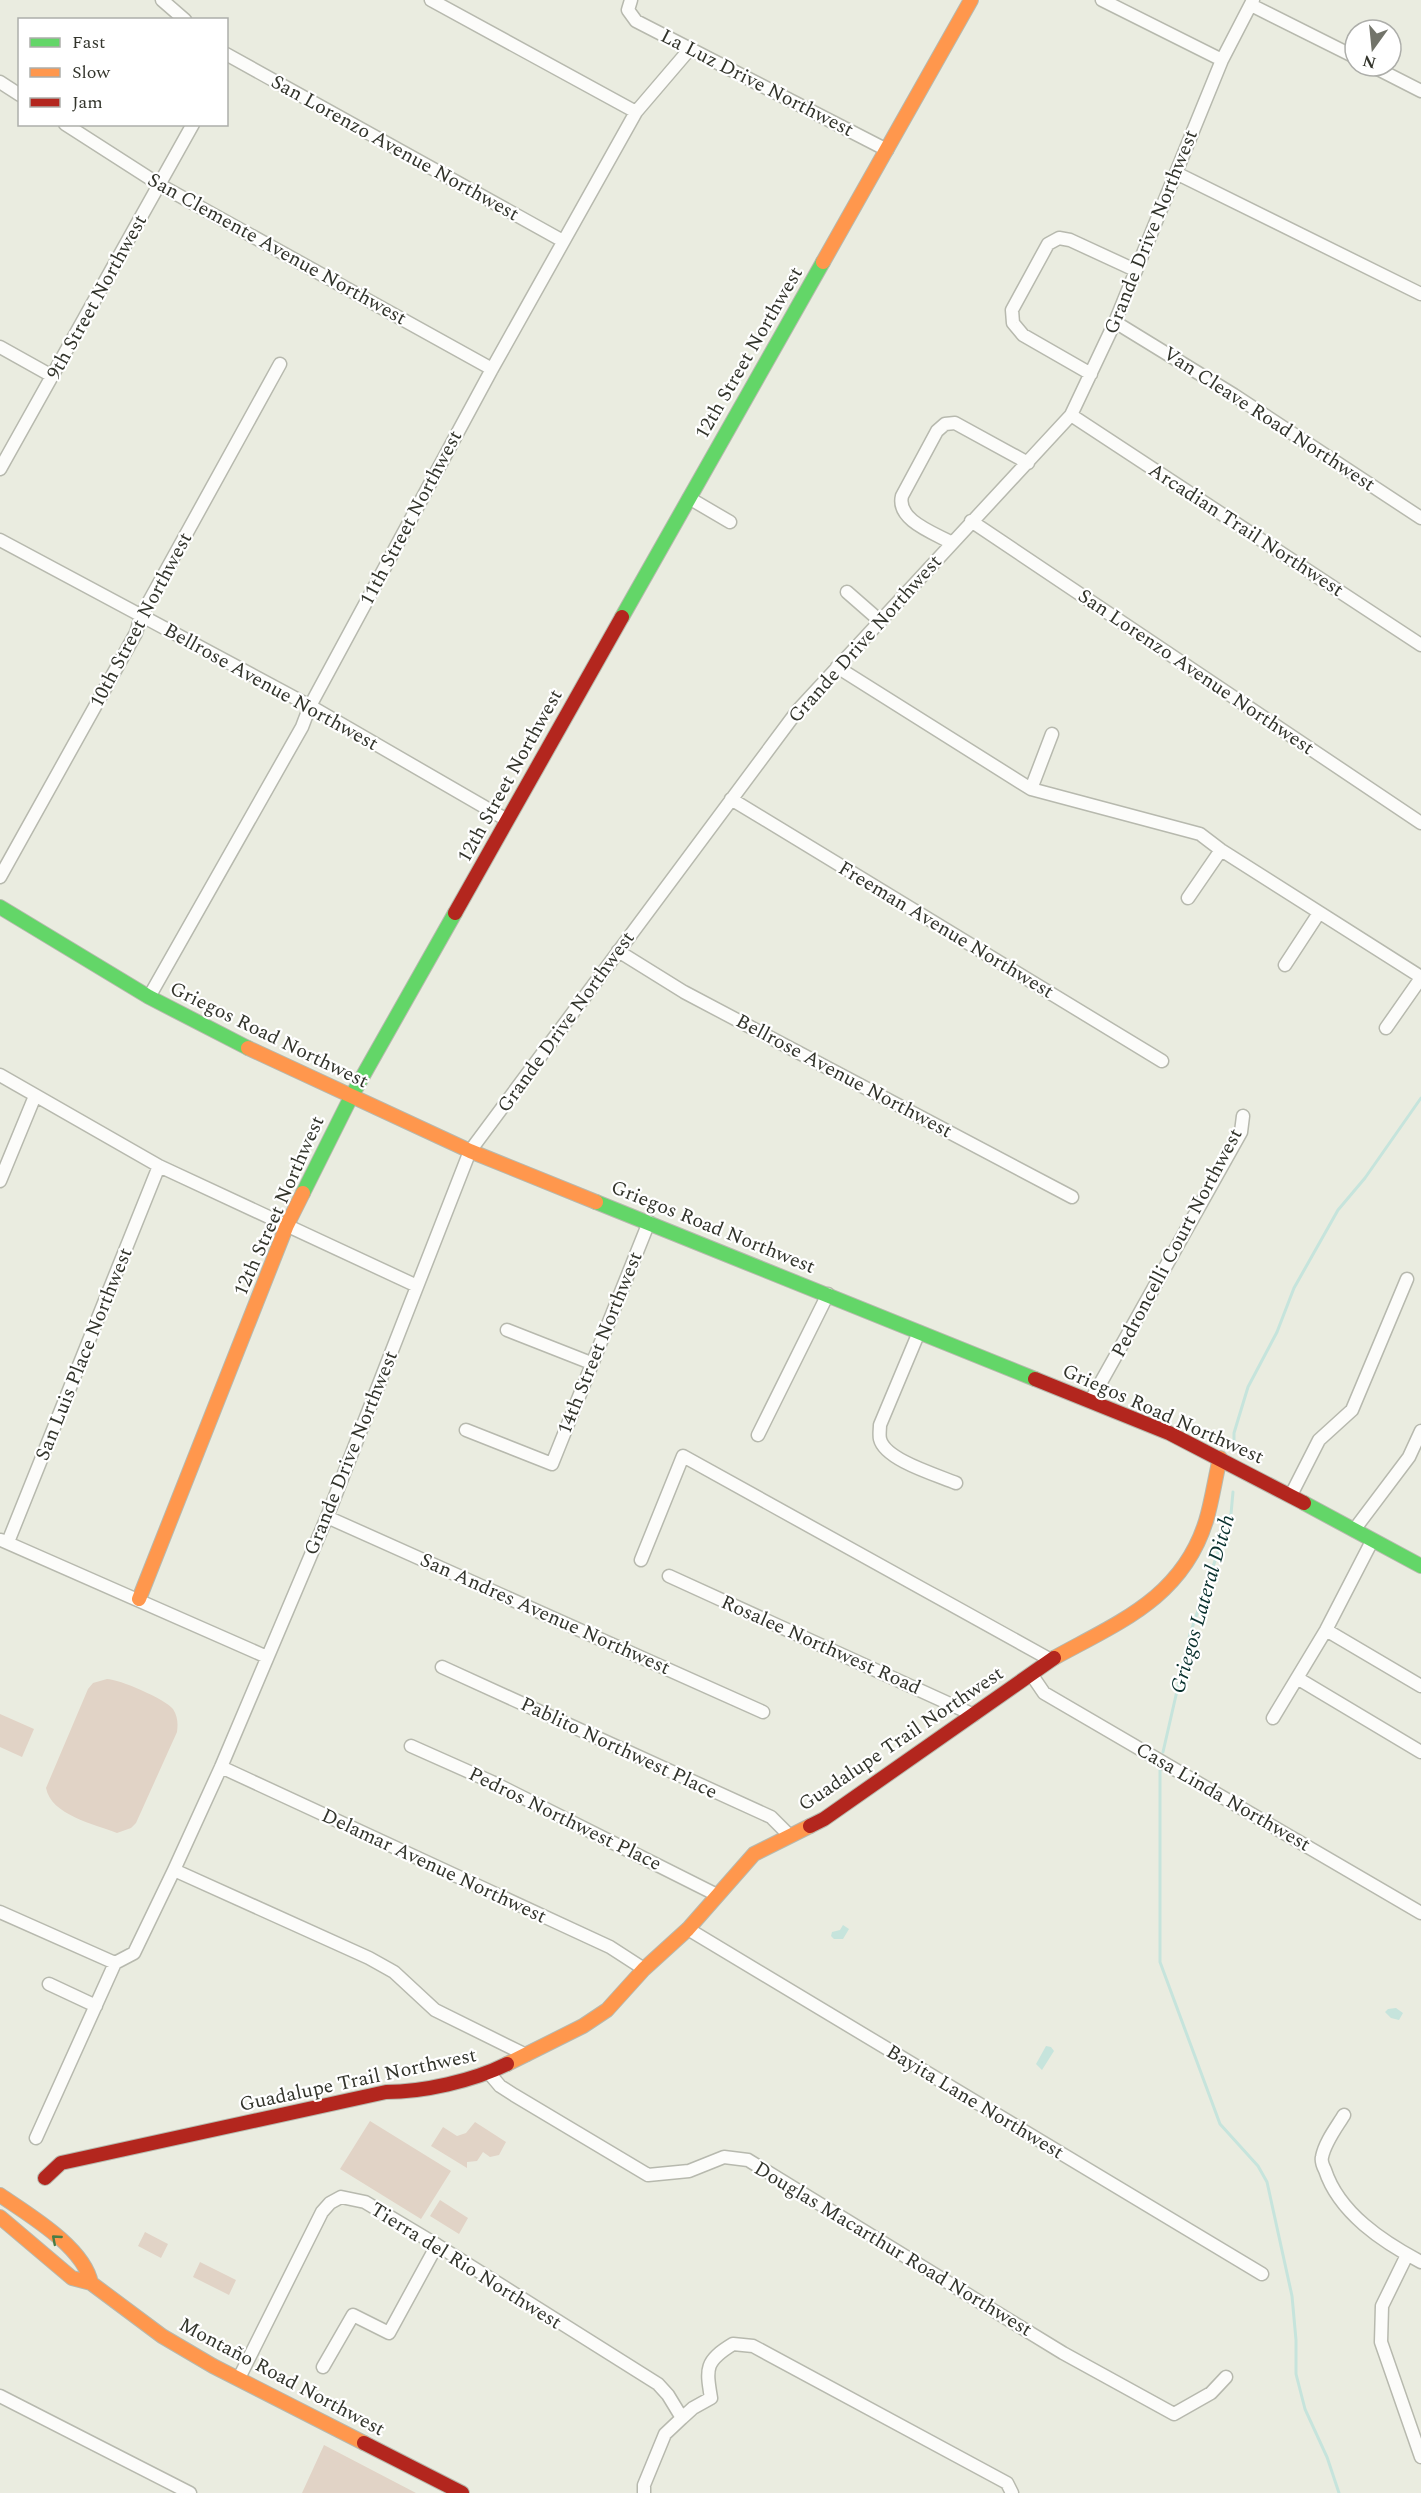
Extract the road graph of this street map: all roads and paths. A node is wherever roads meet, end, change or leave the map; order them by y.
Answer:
1 (162, 0) edge
2 (431, 0) edge
3 (631, 0) edge
4 (971, 0) edge
5 (1102, 0) edge
6 (1252, 2) edge
7 (183, 18) edge
8 (689, 50) junction
9 (1343, 51) edge
10 (228, 58) edge
11 (1222, 60) junction
12 (1396, 78) edge
13 (0, 82) edge
14 (1421, 91) edge
15 (18, 94) edge
16 (636, 112) junction
17 (68, 126) edge
18 (192, 126) edge
19 (887, 150) junction
20 (1176, 173) junction
21 (160, 185) junction
22 (563, 241) junction
23 (1135, 270) junction
24 (1421, 293) edge
25 (1114, 322) junction
26 (0, 347) edge
27 (280, 364) dead end
28 (492, 369) junction
29 (1091, 374) junction
30 (52, 376) junction
31 (1071, 415) junction
32 (1028, 463) junction
33 (0, 469) edge
34 (689, 498) junction
35 (1421, 518) edge
36 (972, 521) junction
37 (730, 522) dead end
38 (0, 540) edge
39 (952, 543) junction
40 (847, 592) dead end
41 (141, 616) junction
42 (879, 620) junction
43 (1421, 645) edge
44 (837, 667) junction
45 (310, 706) junction
46 (1052, 734) dead end
47 (1030, 789) junction
48 (731, 799) junction
49 (507, 820) junction
50 (1421, 823) edge
51 (1221, 850) junction
52 (0, 877) edge
53 (1188, 898) dead end
54 (0, 907) edge
55 (1319, 913) junction
56 (618, 951) junction
57 (1285, 965) dead end
58 (1421, 977) edge
59 (150, 997) junction
60 (1386, 1028) dead end
61 (1162, 1061) dead end
62 (0, 1075) edge
63 (34, 1096) junction
64 (351, 1097) junction
65 (1243, 1116) dead end
66 (470, 1151) junction
67 (159, 1166) junction
68 (0, 1181) edge
69 (1072, 1197) dead end
70 (649, 1222) junction
71 (287, 1225) junction
72 (1407, 1279) dead end
73 (417, 1286) junction
74 (828, 1294) junction
75 (507, 1329) dead end
76 (919, 1332) junction
77 (591, 1363) junction
78 (1091, 1400) junction
79 (466, 1430) dead end
80 (1421, 1431) edge
81 (759, 1435) dead end
82 (1220, 1458) junction
83 (956, 1483) dead end
84 (1291, 1496) junction
85 (327, 1517) junction
86 (1354, 1530) junction
87 (4, 1541) edge
88 (1372, 1541) junction
89 (641, 1560) dead end
90 (1421, 1566) edge
91 (669, 1576) dead end
92 (139, 1599) junction
93 (1326, 1630) junction
94 (267, 1657) junction
95 (1051, 1660) junction
96 (442, 1667) dead end
97 (1031, 1674) junction
98 (1298, 1678) junction
99 (1421, 1686) edge
100 (763, 1712) dead end
101 (974, 1714) junction
102 (1274, 1718) dead end
103 (411, 1746) dead end
104 (1421, 1752) edge
105 (221, 1767) junction
106 (790, 1836) junction
107 (174, 1870) junction
108 (717, 1895) junction
109 (0, 1912) edge
110 (1421, 1913) edge
111 (688, 1929) junction
112 (115, 1963) junction
113 (644, 1970) junction
114 (49, 1984) dead end
115 (96, 2006) junction
116 (526, 2055) junction
117 (489, 2073) junction
118 (1344, 2115) dead end
119 (36, 2138) dead end
120 (45, 2178) dead end
121 (0, 2195) edge
122 (0, 2217) edge
123 (437, 2245) junction
124 (1407, 2255) junction
125 (1421, 2262) edge
126 (1262, 2274) dead end
127 (91, 2283) junction
128 (323, 2367) dead end
129 (1226, 2377) dead end
130 (239, 2378) junction
131 (0, 2396) edge
132 (682, 2418) junction
133 (1421, 2457) edge
134 (190, 2493) edge
135 (462, 2493) edge
136 (644, 2493) edge
137 (1012, 2493) edge

1 - 7 street
2 - 16 street
3 - 8 street, La Luz Drive Northwest
4 - 19 street, 12th Street Northwest
5 - 11 street
6 - 9 street
6 - 11 street, Grande Drive Northwest
8 - 16 street, 11th Street Northwest
8 - 19 street, La Luz Drive Northwest
10 - 22 street, San Lorenzo Avenue Northwest
11 - 20 street, Grande Drive Northwest
12 - 14 street
13 - 15 street
16 - 22 street, 11th Street Northwest
17 - 21 street, San Clemente Avenue Northwest
18 - 21 street, 9th Street Northwest
19 - 34 street, 12th Street Northwest
20 - 23 street, Grande Drive Northwest
20 - 24 street
21 - 28 street, San Clemente Avenue Northwest
21 - 30 street, 9th Street Northwest
22 - 28 street, 11th Street Northwest
23 - 25 street, Grande Drive Northwest
23 - 29 street
25 - 29 street, Grande Drive Northwest
25 - 35 street, Van Cleave Road Northwest
26 - 30 street
27 - 41 street, 10th Street Northwest
28 - 45 street, 11th Street Northwest
29 - 31 street, Grande Drive Northwest
30 - 33 street, 9th Street Northwest
31 - 32 street, Grande Drive Northwest
31 - 43 street, Arcadian Trail Northwest
32 - 36 street, Grande Drive Northwest
32 - 39 street
34 - 37 street
34 - 49 street, 12th Street Northwest
36 - 39 street, Grande Drive Northwest
36 - 50 street, San Lorenzo Avenue Northwest
38 - 41 street, Bellrose Avenue Northwest
39 - 42 street, Grande Drive Northwest
40 - 42 street
41 - 45 street, Bellrose Avenue Northwest
41 - 52 street, 10th Street Northwest
42 - 44 street, Grande Drive Northwest
44 - 47 street
44 - 48 street, Grande Drive Northwest
45 - 49 street, Bellrose Avenue Northwest
45 - 59 street, 11th Street Northwest
46 - 47 street
47 - 51 street
48 - 56 street, Grande Drive Northwest
48 - 61 street, Freeman Avenue Northwest
49 - 64 street, 12th Street Northwest
51 - 53 street
51 - 55 street
54 - 59 street, Griegos Road Northwest
55 - 57 street
55 - 58 street
56 - 66 street, Grande Drive Northwest
56 - 69 street, Bellrose Avenue Northwest
58 - 60 street
59 - 64 street, Griegos Road Northwest
62 - 63 street
63 - 67 street
63 - 68 street
64 - 66 street, Griegos Road Northwest
64 - 71 street, 12th Street Northwest
65 - 78 street, Pedroncelli Court Northwest
66 - 70 street, Griegos Road Northwest
66 - 73 street, Grande Drive Northwest
67 - 71 street
67 - 87 street, San Luis Place Northwest
70 - 74 street, Griegos Road Northwest
70 - 77 street, 14th Street Northwest
71 - 73 street
71 - 92 street, 12th Street Northwest
72 - 84 street
73 - 85 street, Grande Drive Northwest
74 - 76 street, Griegos Road Northwest
74 - 81 street
75 - 77 street
76 - 78 street, Griegos Road Northwest
76 - 83 street
77 - 79 street, 14th Street Northwest
78 - 82 street, Griegos Road Northwest
80 - 86 street
82 - 84 street, Griegos Road Northwest
82 - 95 street, Guadalupe Trail Northwest
84 - 86 street, Griegos Road Northwest
85 - 94 street, Grande Drive Northwest
85 - 100 street, San Andres Avenue Northwest
86 - 88 street, Griegos Road Northwest
87 - 92 street
88 - 90 street, Griegos Road Northwest
88 - 93 street
89 - 95 street, Guadalupe Trail Northwest
91 - 101 street, Rosalee Northwest Road
92 - 94 street
93 - 98 street
93 - 99 street
94 - 105 street, Grande Drive Northwest
95 - 97 street, Guadalupe Trail Northwest
96 - 106 street, Pablito Northwest Place
97 - 101 street, Guadalupe Trail Northwest
97 - 110 street, Casa Linda Northwest
98 - 102 street
98 - 104 street
101 - 106 street, Guadalupe Trail Northwest
103 - 108 street, Pedros Northwest Place
105 - 107 street, Grande Drive Northwest
105 - 113 street, Delamar Avenue Northwest
106 - 108 street, Guadalupe Trail Northwest
107 - 112 street, Grande Drive Northwest
107 - 116 street
108 - 111 street, Guadalupe Trail Northwest
109 - 112 street
111 - 113 street, Guadalupe Trail Northwest
111 - 126 street, Bayita Lane Northwest
112 - 115 street, Grande Drive Northwest
113 - 116 street, Guadalupe Trail Northwest
114 - 115 street
115 - 119 street, Grande Drive Northwest
116 - 117 street, Guadalupe Trail Northwest
117 - 120 street, Guadalupe Trail Northwest
117 - 129 street, Douglas Macarthur Road Northwest
118 - 124 street
127 -> 121 street, Montaño Road Northwest
122 - 127 street, Montaño Road Northwest
123 - 128 street
123 - 130 street, Tierra del Rio Northwest
123 - 132 street, Tierra del Rio Northwest
124 - 125 street
124 - 133 street
127 - 130 street, Montaño Road Northwest
130 - 135 street, Montaño Road Northwest
131 - 134 street
132 - 136 street
132 - 137 street

